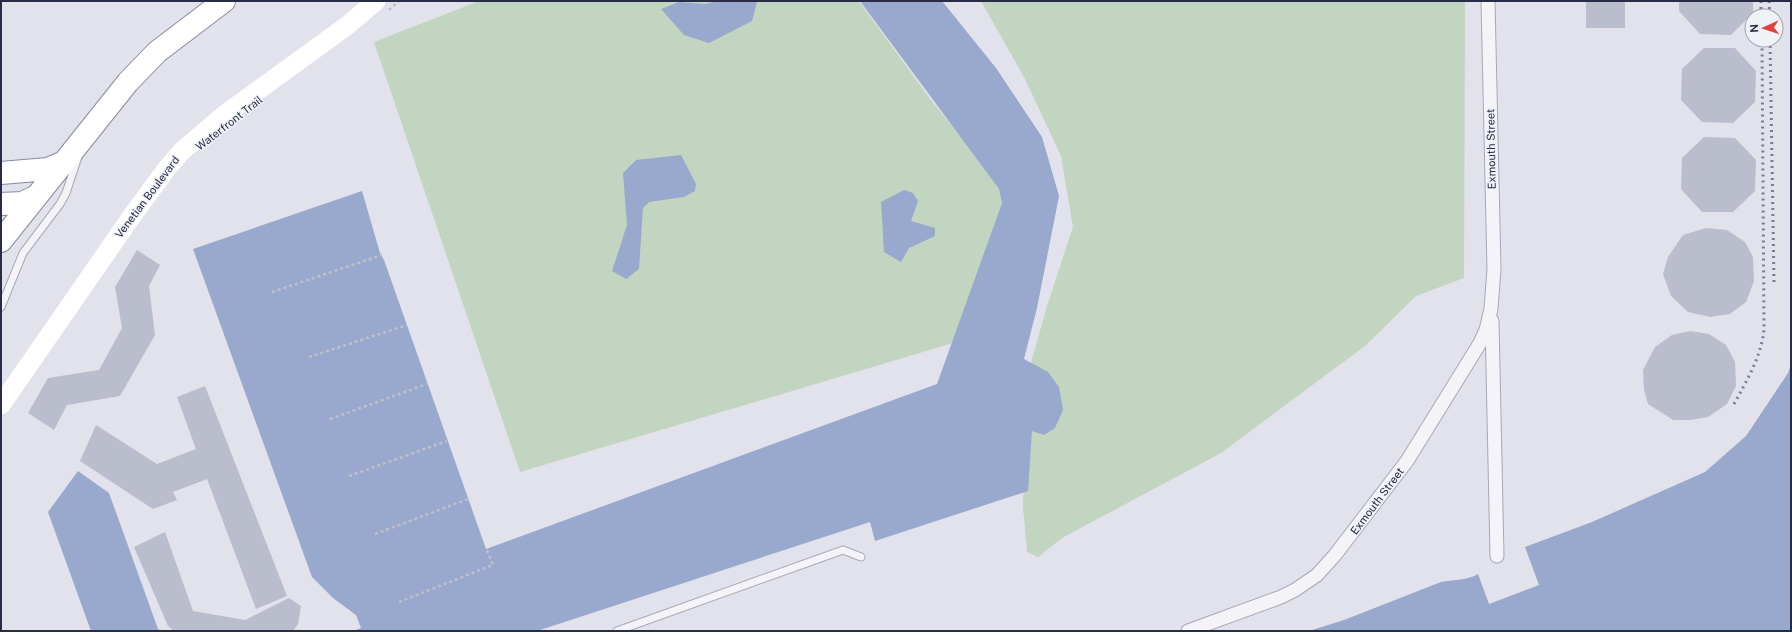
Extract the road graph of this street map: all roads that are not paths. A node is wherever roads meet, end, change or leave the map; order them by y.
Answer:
1 (224, 1) edge
2 (1488, 1) edge
3 (381, 6) edge
4 (86, 135) junction
5 (58, 170) junction
6 (1, 173) edge
7 (1, 188) edge
8 (1, 204) edge
9 (31, 204) junction
10 (3, 231) edge
11 (1492, 297) junction
12 (1, 307) edge
13 (1, 405) edge
14 (1497, 556) dead end
15 (862, 557) dead end
16 (617, 631) edge
17 (1188, 631) edge

1 - 4 highway
2 - 11 street, Exmouth Street
3 - 13 street, Venetian Boulevard
4 - 5 highway
4 - 12 lane
5 - 6 highway
5 - 7 highway
5 - 9 highway
8 - 9 highway
9 - 10 highway
11 - 14 street, Exmouth Street
11 - 17 street, Exmouth Street
15 - 16 lane

